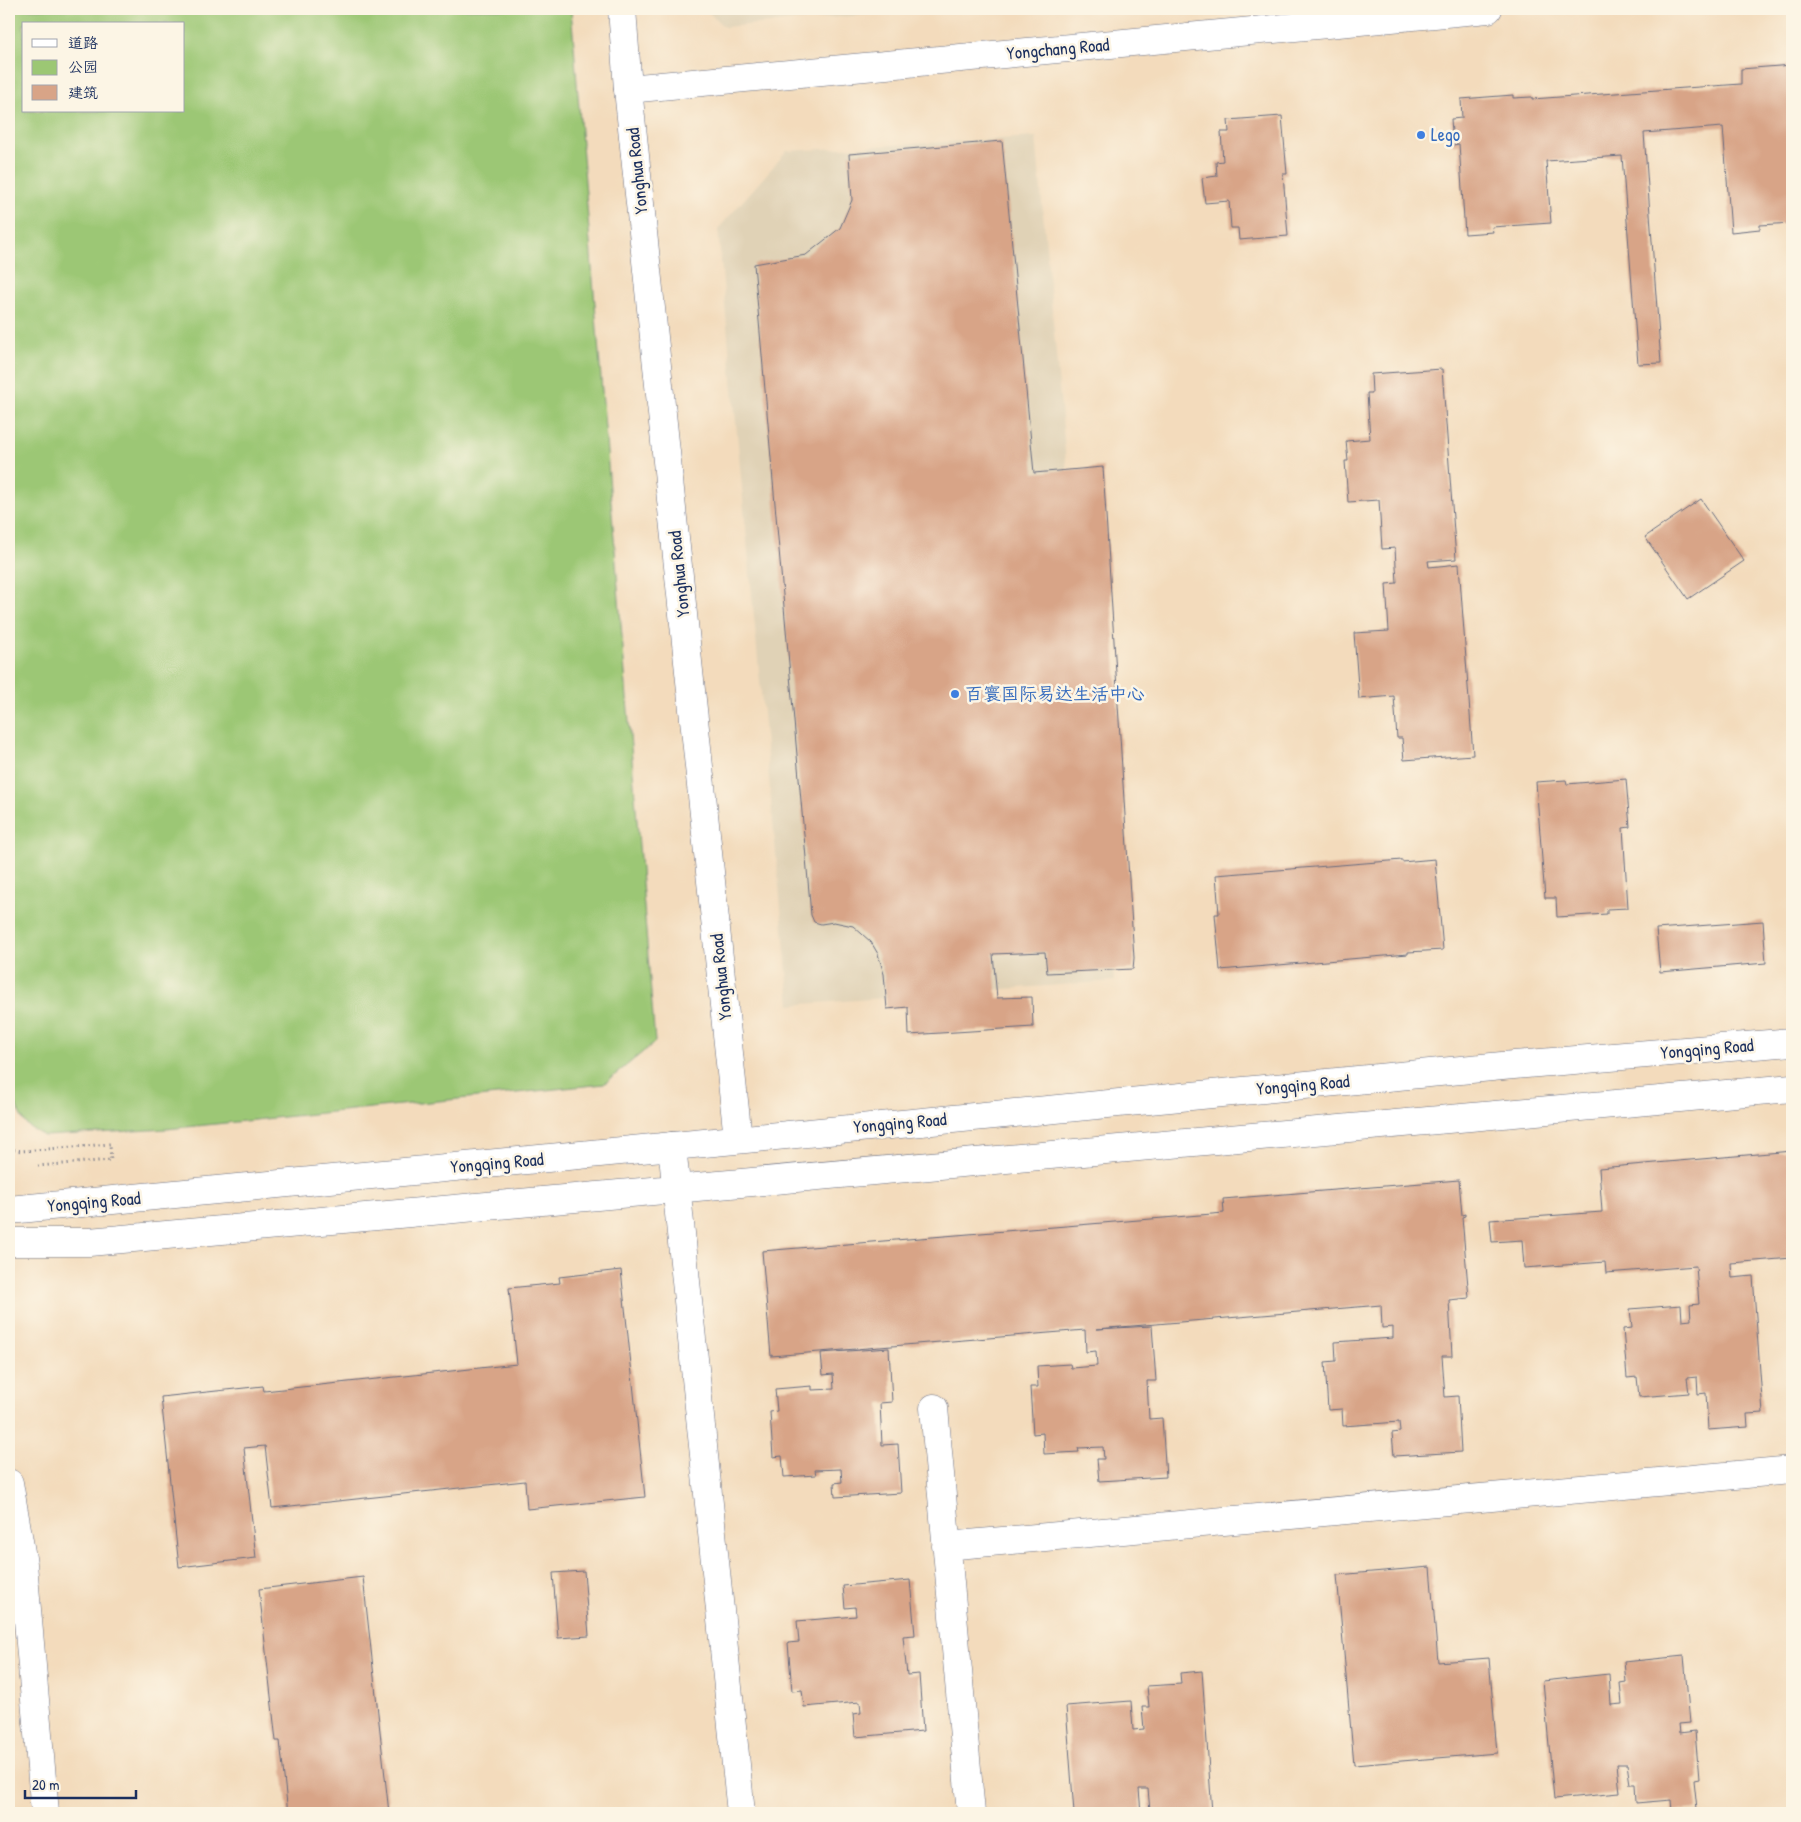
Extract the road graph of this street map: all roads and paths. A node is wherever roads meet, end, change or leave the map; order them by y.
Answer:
1 (622, 9) edge
2 (1488, 9) edge
3 (628, 89) junction
4 (1792, 1042) edge
5 (1792, 1088) edge
6 (738, 1139) junction
7 (672, 1146) junction
8 (9, 1148) edge
9 (38, 1166) dead end
10 (677, 1189) junction
11 (9, 1210) edge
12 (9, 1242) edge
13 (934, 1408) dead end
14 (1792, 1470) edge
15 (9, 1483) edge
16 (946, 1546) junction
17 (45, 1813) edge
18 (741, 1813) edge
19 (971, 1813) edge

1 - 3 street, Yonghua Road
2 - 3 street, Yongchang Road
3 - 6 street, Yonghua Road
4 - 6 street, Yongqing Road
5 - 10 street, Yongqing Road
6 - 7 street, Yongqing Road
7 - 10 street
7 - 11 street, Yongqing Road
8 - 9 path
10 - 12 street, Yongqing Road
10 - 18 street
13 - 16 street
14 - 16 street
15 - 17 street
16 - 19 street

